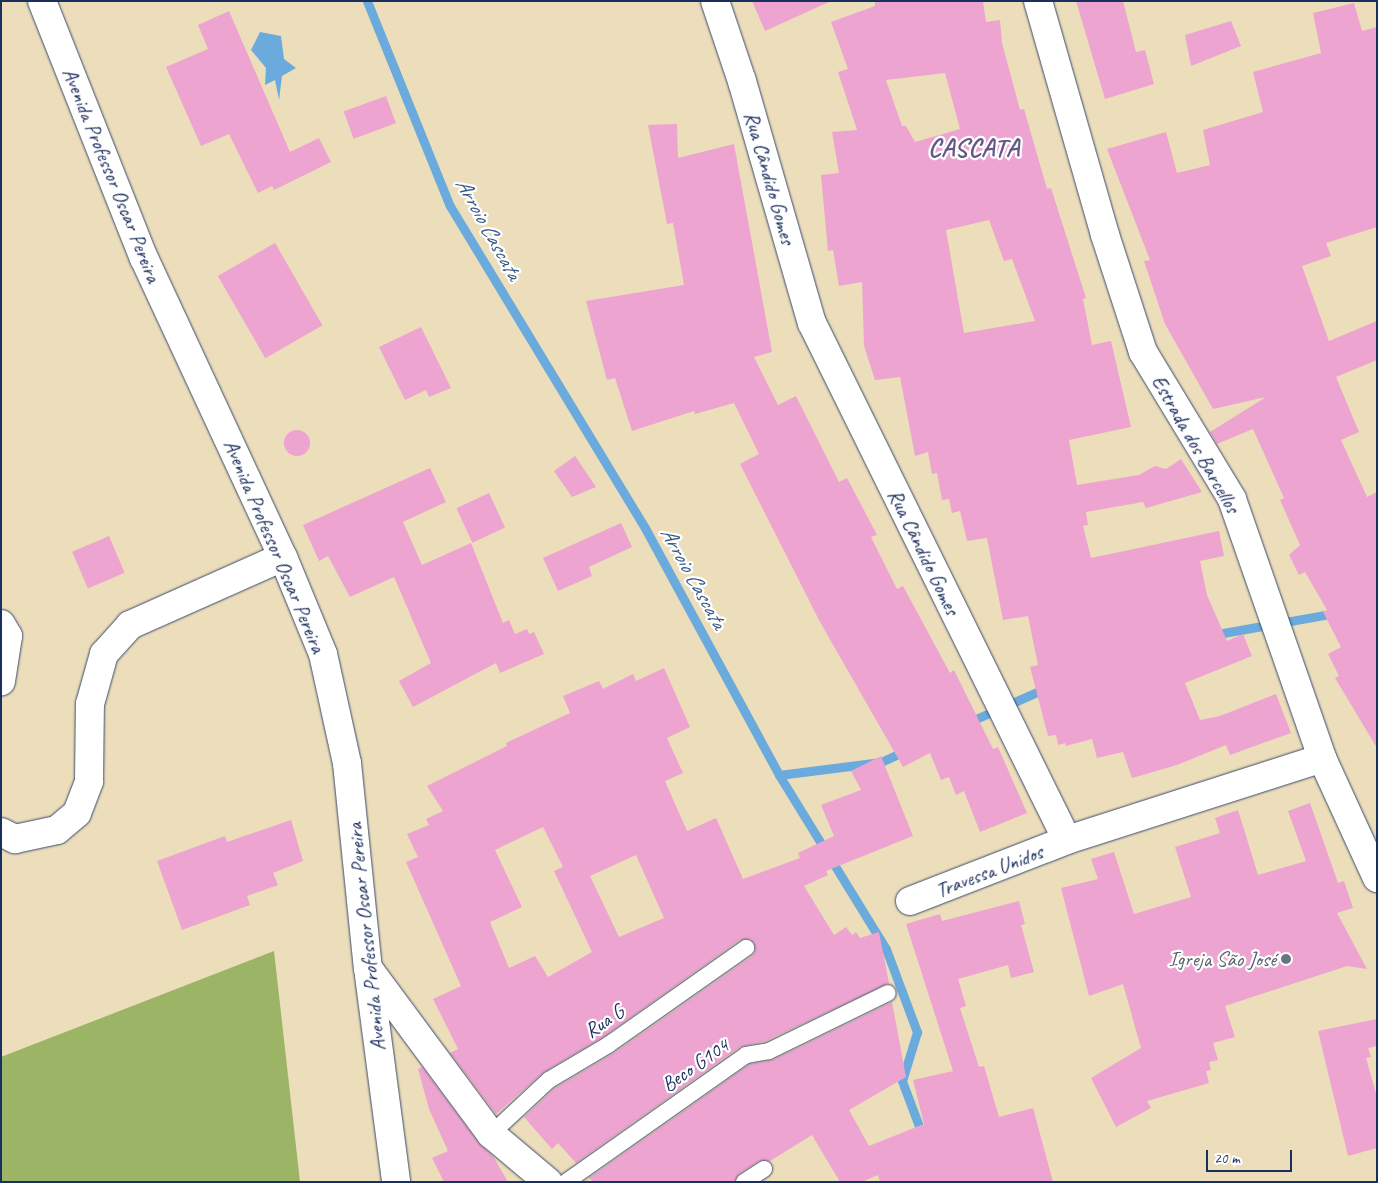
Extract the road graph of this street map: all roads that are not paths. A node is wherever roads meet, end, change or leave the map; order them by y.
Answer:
1 (42, 1) edge
2 (715, 1) edge
3 (1038, 1) edge
4 (283, 556) junction
5 (1, 624) edge
6 (1, 681) edge
7 (1322, 758) junction
8 (1, 832) edge
9 (1067, 840) junction
10 (1377, 878) edge
11 (910, 901) dead end
12 (746, 948) dead end
13 (368, 968) junction
14 (888, 993) dead end
15 (491, 1134) junction
16 (764, 1169) dead end
17 (396, 1182) edge
18 (548, 1182) edge
19 (566, 1182) edge
20 (744, 1182) edge

1 - 4 street, Avenida Professor Oscar Pereira
2 - 9 street, Rua Cândido Gomes
3 - 7 street, Estrada dos Barcellos
4 - 8 street
4 - 13 street, Avenida Professor Oscar Pereira
5 - 6 street
7 - 9 street
7 - 10 street, Estrada dos Barcellos
9 - 11 street, Travessa Unidos
12 - 15 lane, Rua G
13 - 15 street
13 - 17 street, Avenida Professor Oscar Pereira
14 - 19 lane, Beco G104
15 - 18 street
16 - 20 lane

